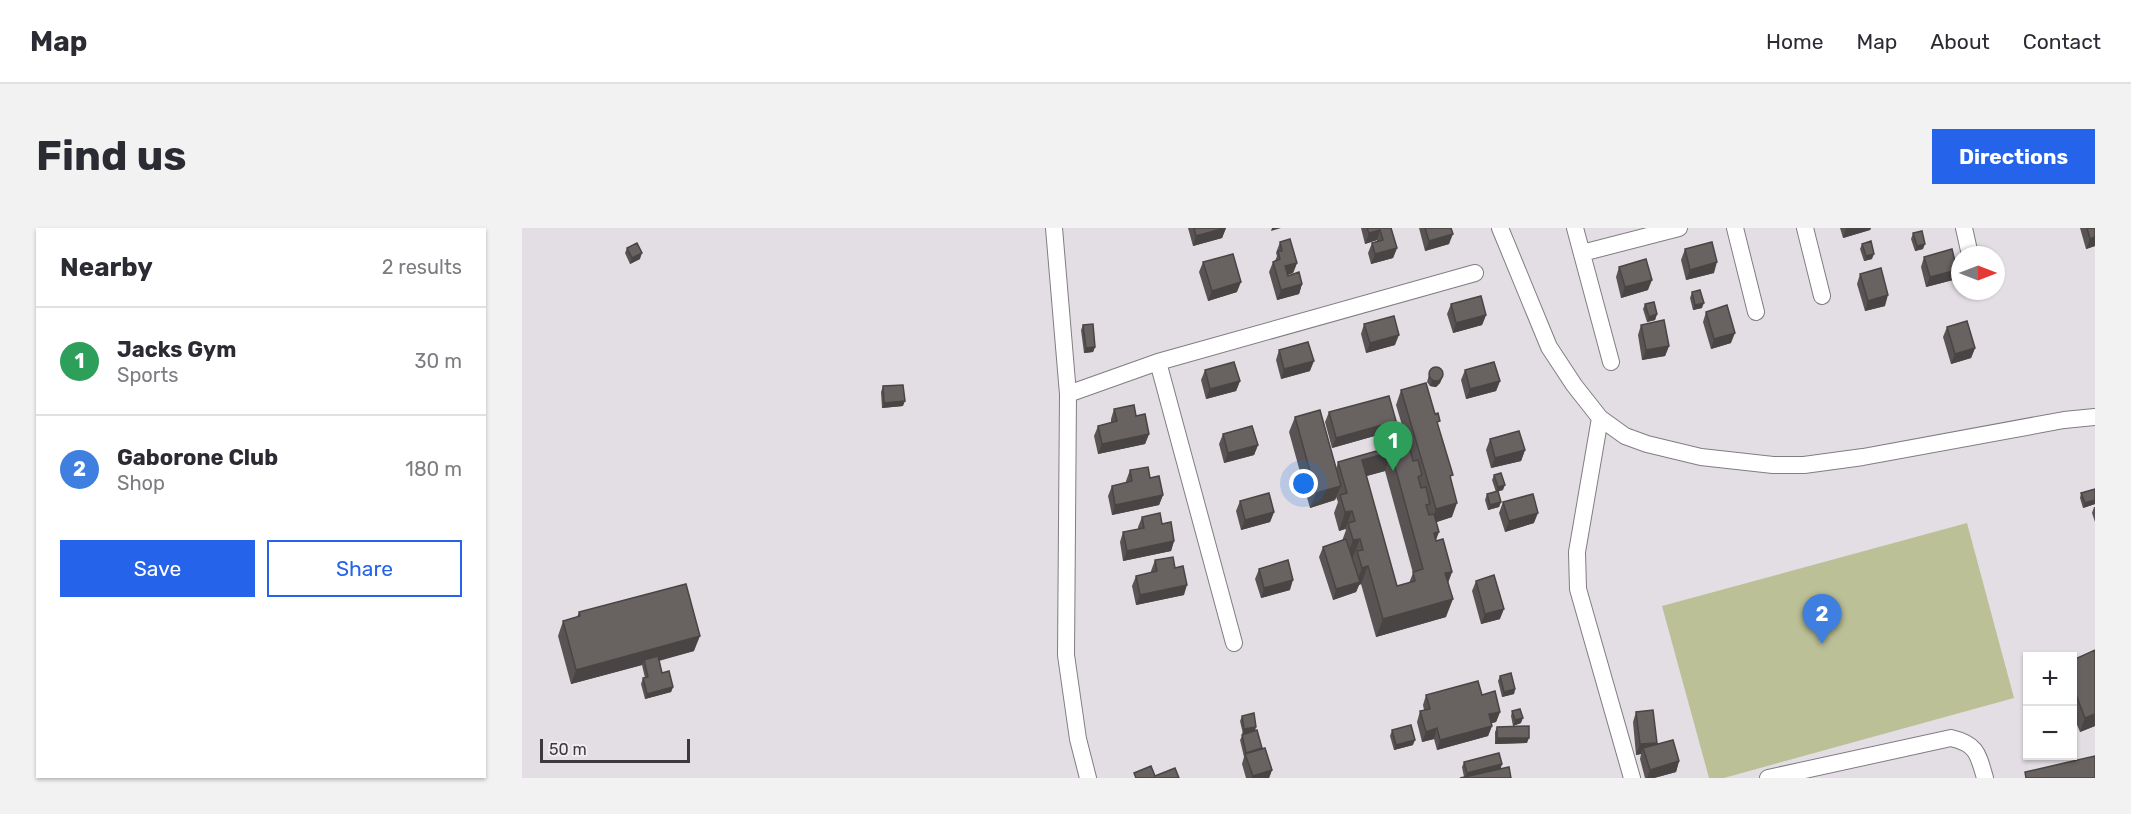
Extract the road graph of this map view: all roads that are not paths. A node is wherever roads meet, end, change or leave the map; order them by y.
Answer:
1 (1054, 228) edge
2 (1500, 228) edge
3 (1575, 228) edge
4 (1679, 228) edge
5 (1735, 228) edge
6 (1805, 228) edge
7 (1964, 228) edge
8 (1968, 246) edge
9 (1582, 253) junction
10 (1475, 273) dead end
11 (1822, 296) dead end
12 (1756, 312) dead end
13 (1158, 362) junction
14 (1611, 362) dead end
15 (1068, 394) junction
16 (2095, 417) edge
17 (1600, 418) junction
18 (1234, 643) dead end
19 (1088, 778) edge
20 (1632, 778) edge
21 (1768, 778) edge
22 (1985, 778) edge

1 - 15 street
2 - 17 street
3 - 9 street
4 - 9 street
5 - 12 street
6 - 11 street
7 - 8 street
9 - 14 street
10 - 13 street
13 - 15 street
13 - 18 street
15 - 19 street
16 - 17 street
17 - 20 street
21 - 22 street

